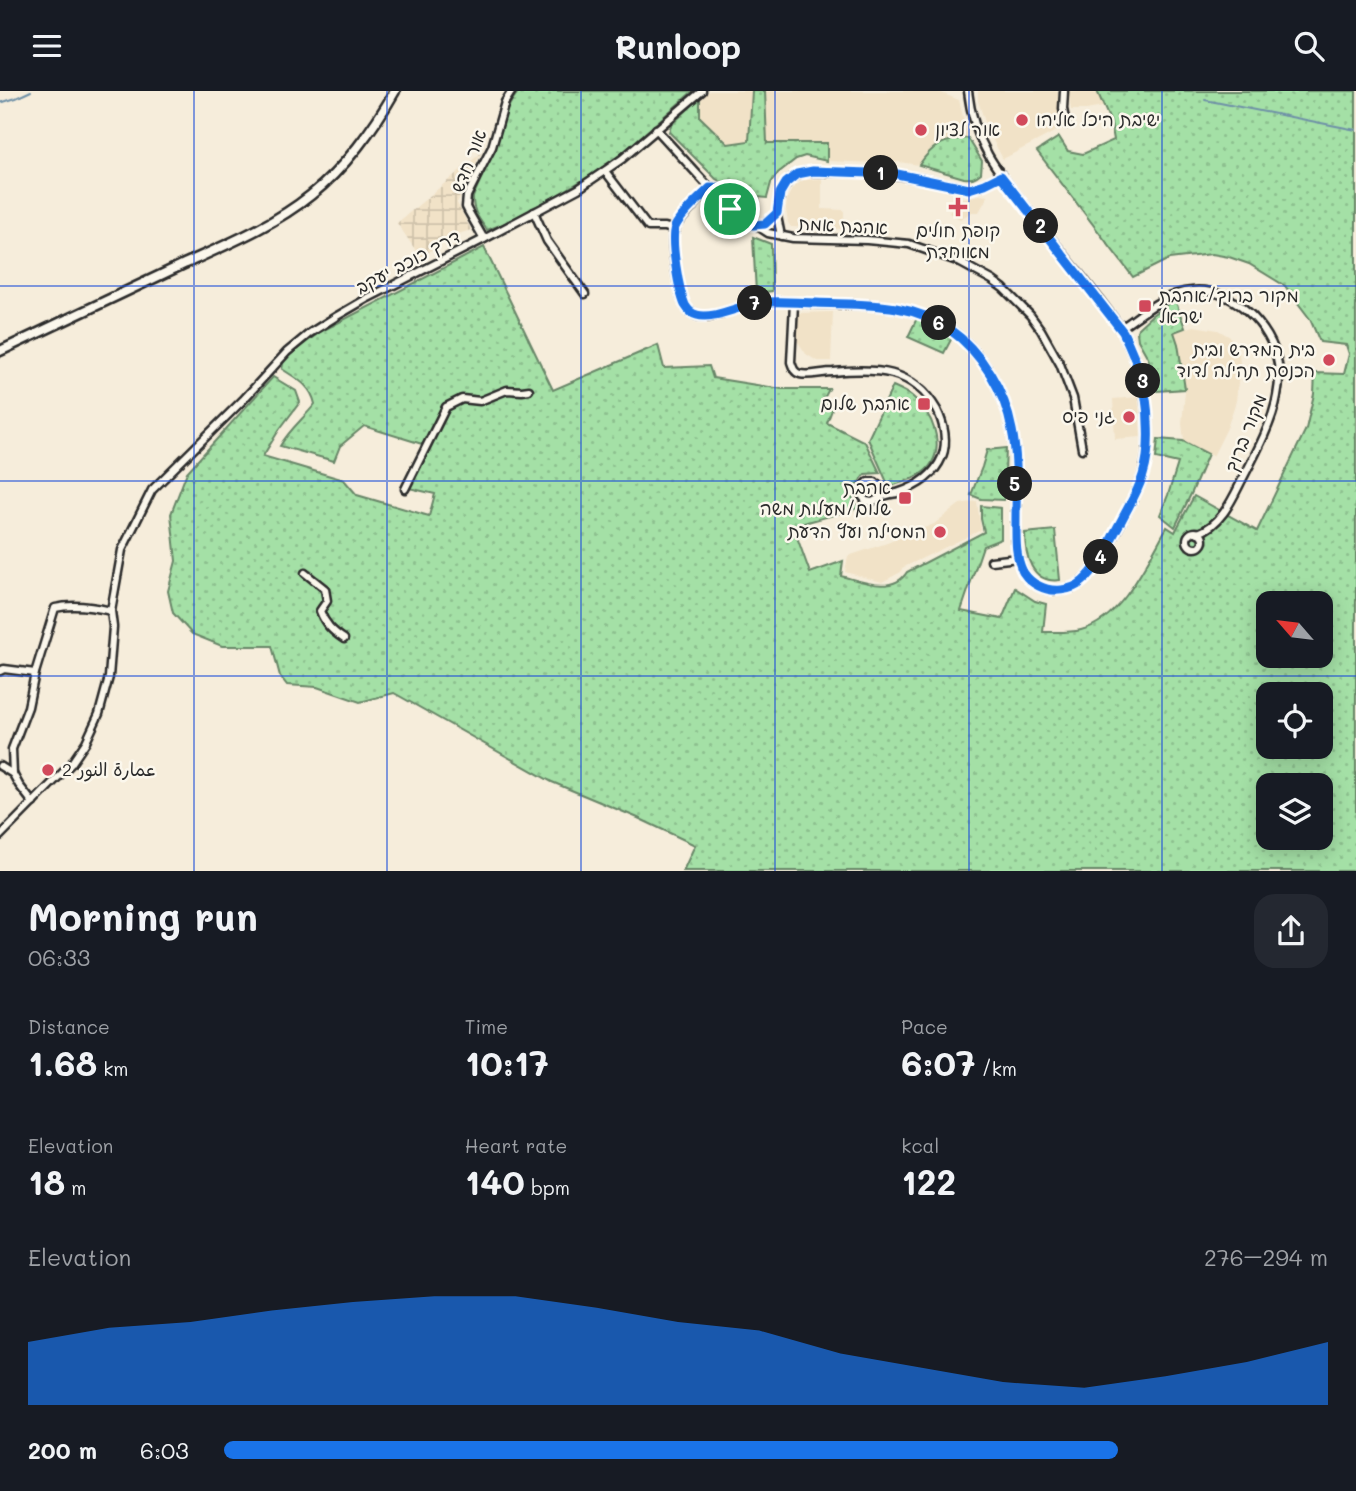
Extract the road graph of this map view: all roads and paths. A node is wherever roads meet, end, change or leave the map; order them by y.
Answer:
1 (394, 91) edge
2 (512, 91) edge
3 (702, 91) edge
4 (968, 91) edge
5 (1064, 91) edge
6 (1066, 124) dead end
7 (656, 129) junction
8 (605, 171) junction
9 (1001, 176) junction
10 (710, 188) junction
11 (730, 209) junction
12 (534, 212) junction
13 (777, 213) junction
14 (753, 225) junction
15 (674, 230) junction
16 (781, 236) junction
17 (484, 239) junction
18 (584, 294) dead end
19 (794, 303) junction
20 (1121, 328) junction
21 (0, 351) edge
22 (529, 390) dead end
23 (1082, 449) dead end
24 (405, 489) dead end
25 (881, 494) dead end
26 (1201, 536) dead end
27 (1018, 558) junction
28 (991, 561) dead end
29 (305, 573) dead end
30 (111, 611) junction
31 (344, 639) dead end
32 (0, 671) edge
33 (34, 673) junction
34 (0, 766) edge
35 (13, 774) junction
36 (33, 803) junction
37 (0, 836) edge

1 - 21 main road
2 - 17 street, אור חדש
3 - 7 street, דרך כוכב יעקב
4 - 9 street
5 - 6 street
7 - 8 street, דרך כוכב יעקב
7 - 10 street, אהבת אמת
8 - 12 street, דרך כוכב יעקב
8 - 15 street
9 - 13 street
9 - 20 street
10 - 11 street, אהבת אמת
10 - 11 street
10 - 15 street
11 - 14 street, אהבת אמת
12 - 17 street, דרך כוכב יעקב
12 - 18 street
13 - 14 street
13 - 16 street
14 - 16 street, אהבת אמת
15 - 19 street
16 - 23 street, אהבת אמת
17 - 30 street, דרך כוכב יעקב
19 - 25 street
19 - 27 street
20 - 26 street, מקור ברוך
20 - 27 street
22 - 24 street
27 - 28 street
29 - 31 street
30 - 33 street
30 - 36 street, דרך כוכב יעקב
32 - 33 street
33 - 35 street
34 - 35 street
35 - 36 street
36 - 37 street, דרך כוכב יעקב

